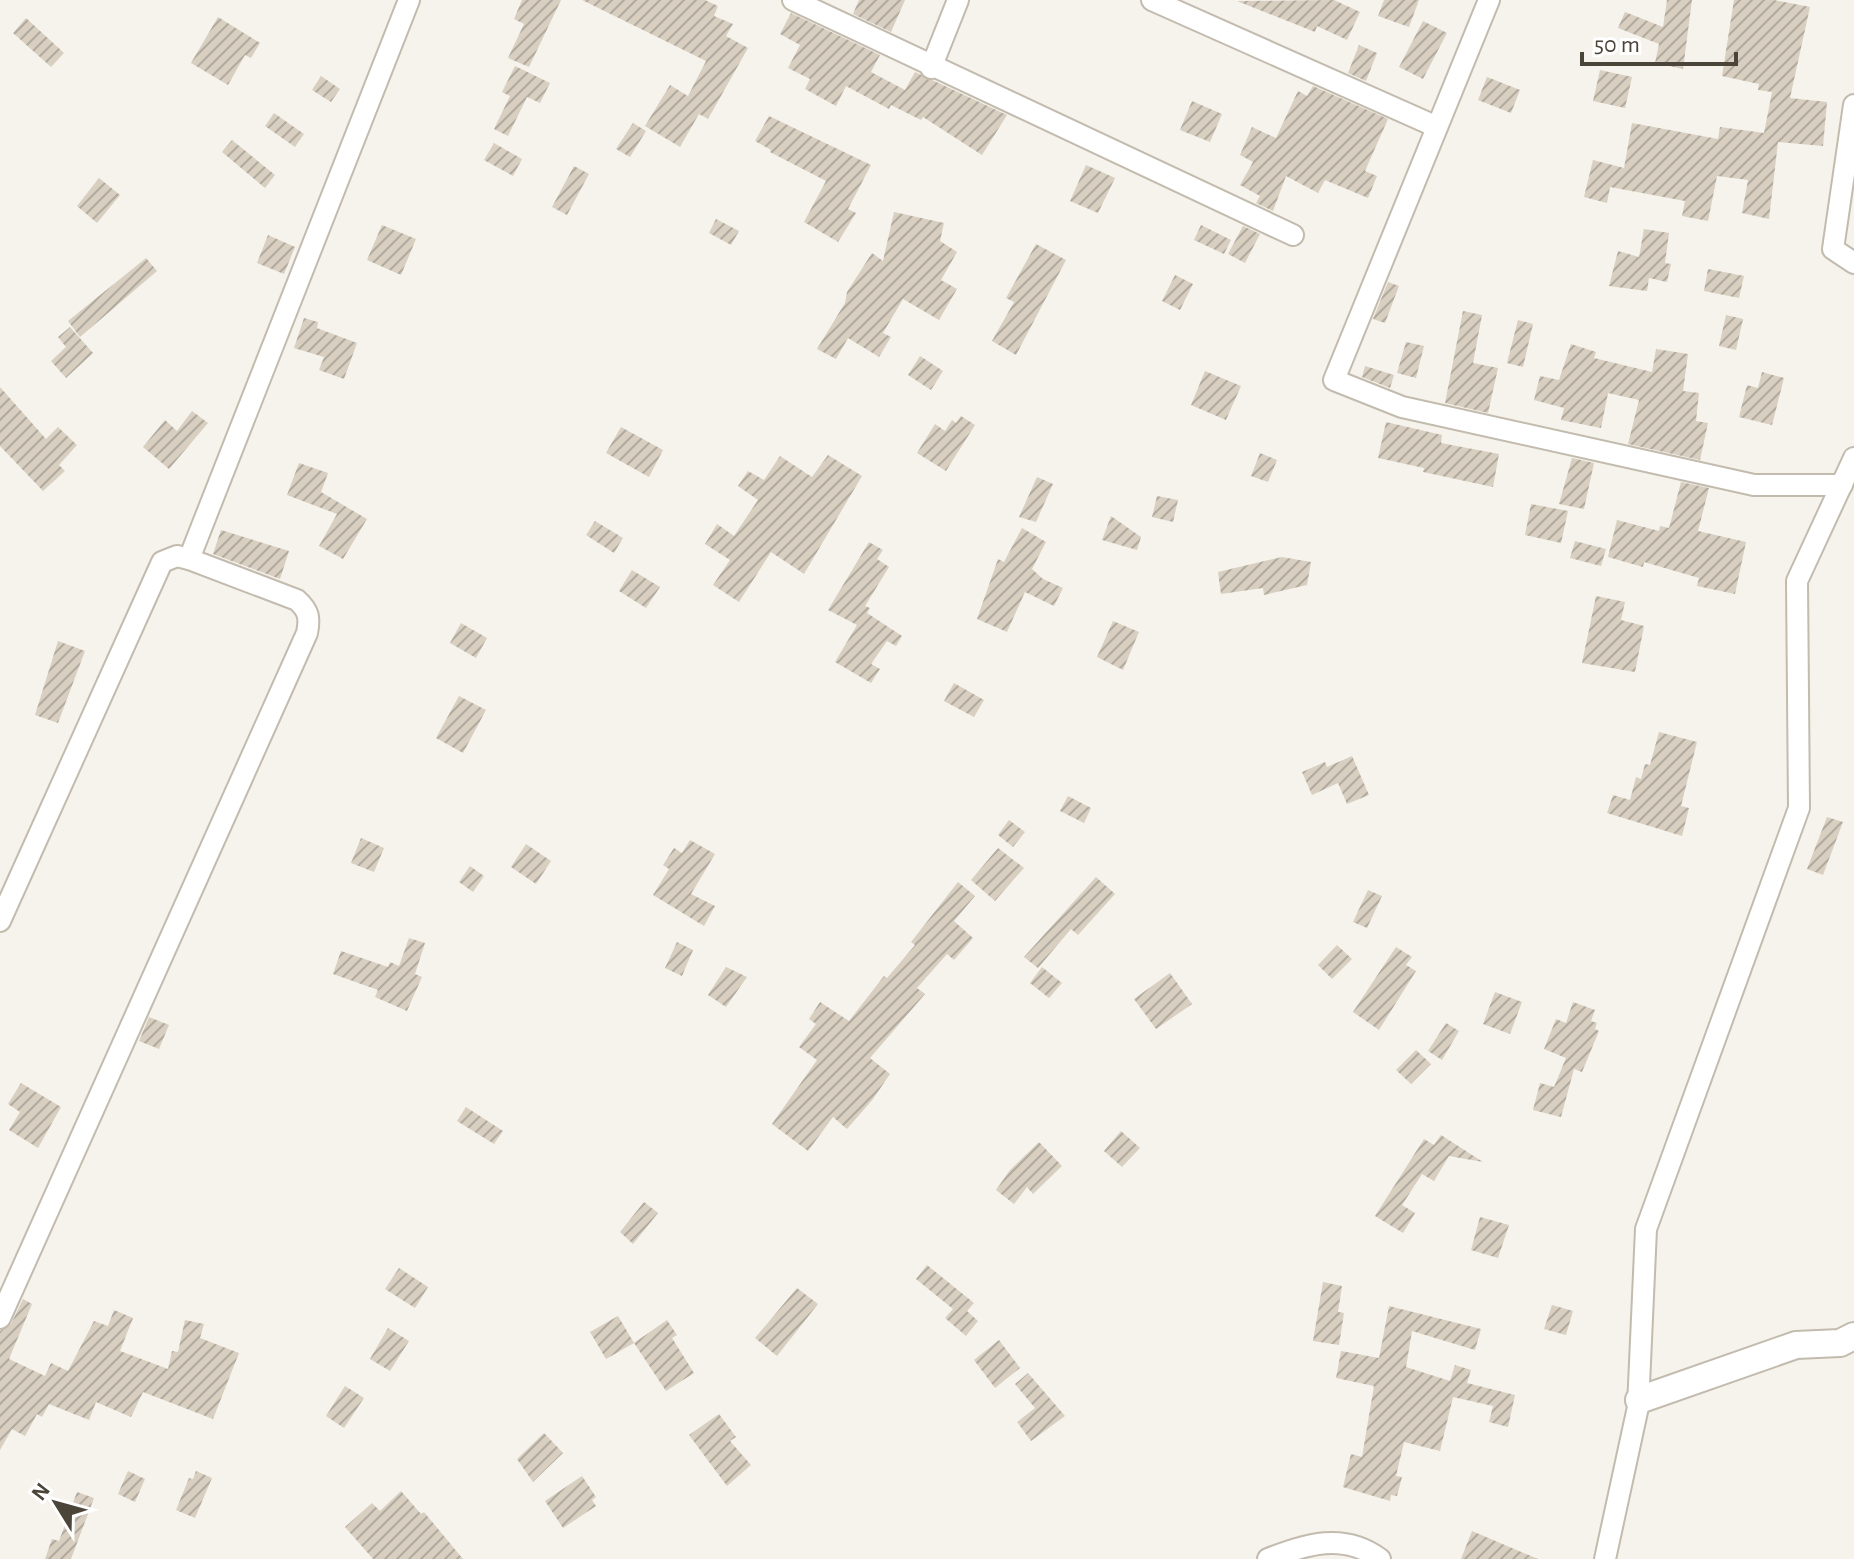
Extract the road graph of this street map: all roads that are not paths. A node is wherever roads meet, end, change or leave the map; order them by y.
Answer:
1 (409, 0) edge
2 (793, 0) edge
3 (958, 0) edge
4 (1152, 0) edge
5 (1489, 0) edge
6 (931, 68) junction
7 (1854, 105) edge
8 (1437, 127) junction
9 (1293, 235) dead end
10 (1854, 263) edge
11 (1854, 458) edge
12 (1842, 485) junction
13 (189, 559) junction
14 (0, 921) edge
15 (0, 1318) edge
16 (1854, 1336) edge
17 (1639, 1400) junction
18 (1268, 1559) edge
19 (1380, 1559) edge
20 (1605, 1559) edge

1 - 13 street
2 - 6 street
3 - 6 street
4 - 8 street
5 - 8 street
6 - 9 street
7 - 10 street
8 - 12 street
11 - 12 street
12 - 17 street
13 - 14 street
13 - 15 street
16 - 17 street
17 - 20 street
18 - 19 street

